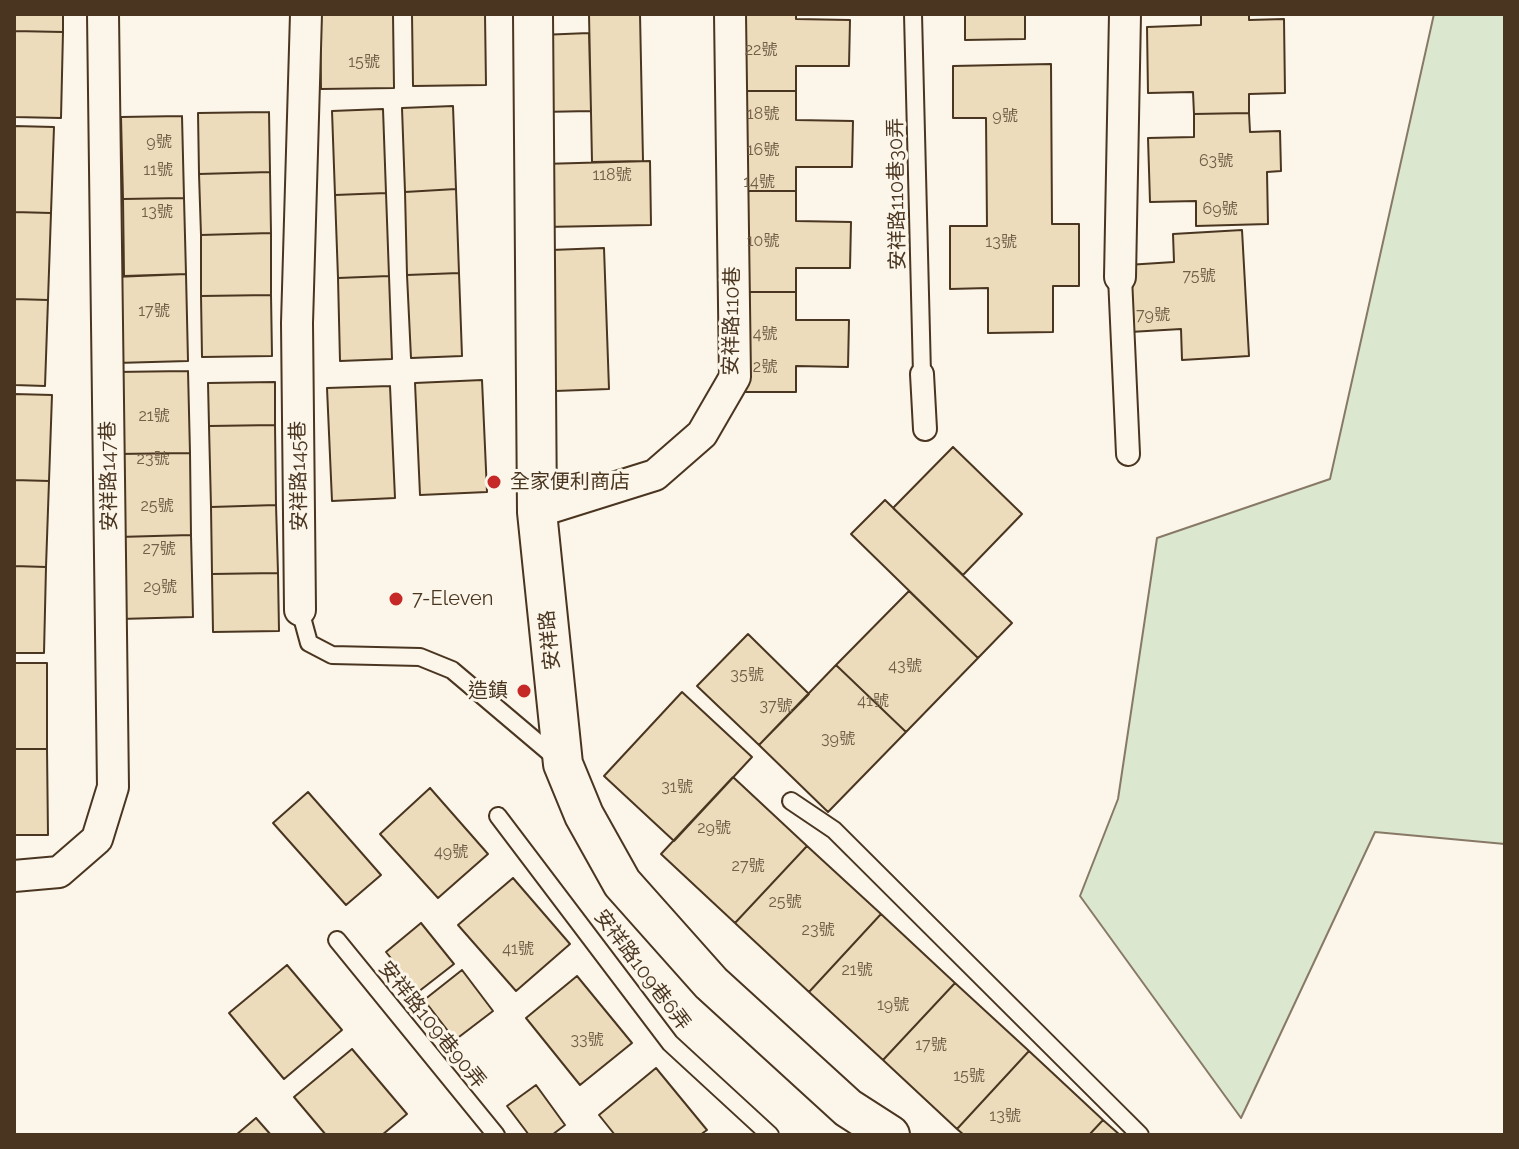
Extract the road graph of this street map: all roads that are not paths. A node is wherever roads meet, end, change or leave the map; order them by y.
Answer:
1 (103, 14) edge
2 (306, 14) edge
3 (533, 14) edge
4 (730, 14) edge
5 (913, 14) edge
6 (1125, 14) edge
7 (1120, 277) joint
8 (922, 374) joint
9 (925, 429) dead end
10 (1128, 454) dead end
11 (537, 512) junction
12 (300, 610) joint
13 (563, 764) junction
14 (791, 801) dead end
15 (498, 816) dead end
16 (14, 876) edge
17 (337, 940) dead end
18 (496, 1135) edge
19 (770, 1135) edge
20 (890, 1135) edge
21 (1140, 1135) edge

1 - 16 street, 安祥路147巷
2 - 12 street, 安祥路145巷
3 - 11 street, 安祥路
4 - 11 street, 安祥路110巷
5 - 8 lane, 安祥路110巷30弄
6 - 7 street
7 - 10 street
8 - 9 street
11 - 13 street, 安祥路
12 - 13 lane, 安祥路145巷
13 - 20 street, 安祥路
14 - 21 lane
15 - 19 lane, 安祥路109巷6弄
17 - 18 lane, 安祥路109巷90弄

